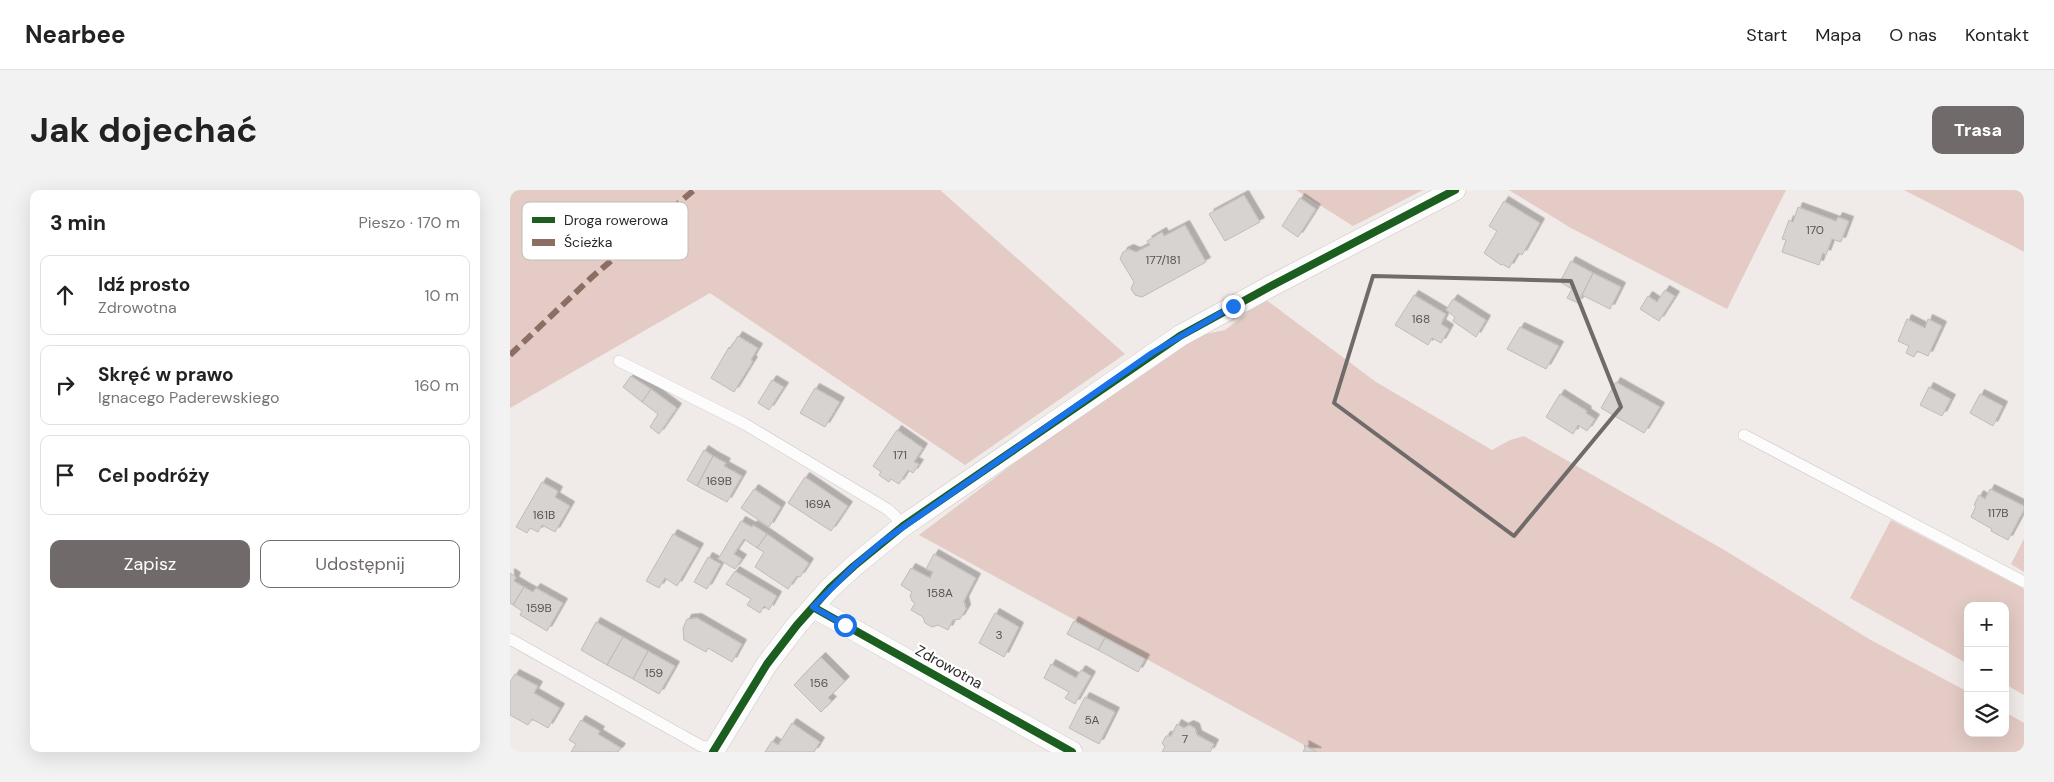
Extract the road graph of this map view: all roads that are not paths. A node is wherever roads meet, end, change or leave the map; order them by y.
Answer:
1 (1455, 190) edge
2 (619, 361) dead end
3 (1744, 435) dead end
4 (903, 526) junction
5 (2024, 582) edge
6 (813, 607) junction
7 (510, 638) edge
8 (717, 751) edge
9 (1072, 752) edge

1 - 4 street
2 - 4 lane
3 - 5 lane
4 - 6 street
6 - 8 street
6 - 9 street, Zdrowotna
7 - 8 lane

